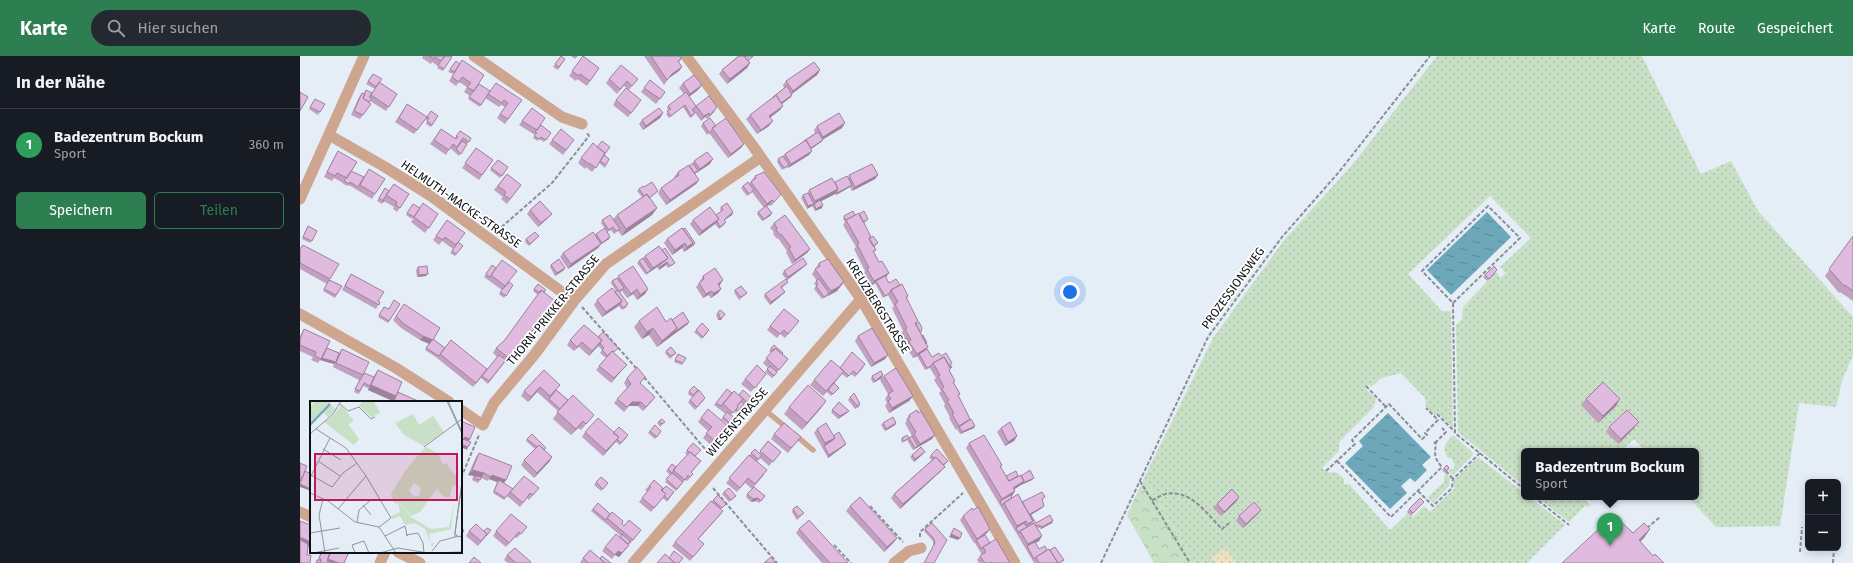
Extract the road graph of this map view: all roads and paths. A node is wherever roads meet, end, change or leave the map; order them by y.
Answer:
1 (364, 56) edge
2 (474, 56) edge
3 (686, 56) edge
4 (1430, 56) edge
5 (582, 124) joint
6 (329, 135) junction
7 (760, 157) junction
8 (300, 199) edge
9 (491, 238) junction
10 (861, 299) junction
11 (574, 301) junction
12 (1453, 303) junction
13 (300, 314) edge
14 (1366, 386) dead end
15 (447, 401) edge
16 (1386, 407) junction
17 (1426, 408) dead end
18 (765, 410) junction
19 (462, 411) edge
20 (1437, 414) dead end
21 (483, 424) junction
22 (1442, 428) dead end
23 (1456, 433) junction
24 (814, 450) dead end
25 (1480, 453) junction
26 (1337, 461) junction
27 (718, 464) junction
28 (1442, 467) junction
29 (1326, 472) dead end
30 (462, 476) edge
31 (1453, 478) junction
32 (705, 480) junction
33 (1140, 481) junction
34 (971, 487) junction
35 (1521, 487) edge
36 (1418, 491) junction
37 (1152, 500) junction
38 (1538, 500) edge
39 (870, 506) edge
40 (300, 512) edge
41 (310, 516) edge
42 (1660, 517) dead end
43 (1229, 523) dead end
44 (1569, 525) dead end
45 (1802, 527) dead end
46 (1645, 530) edge
47 (834, 545) edge
48 (922, 548) joint
49 (909, 551) junction
50 (1834, 551) edge
51 (1800, 552) dead end
52 (385, 553) edge
53 (400, 553) edge
54 (380, 563) edge
55 (420, 563) edge
56 (633, 563) edge
57 (777, 563) edge
58 (851, 563) edge
59 (894, 563) edge
60 (1015, 563) edge
61 (1101, 563) edge
62 (1190, 563) edge
63 (1833, 563) edge

1 - 6 street
2 - 5 street
3 - 7 street, KREUZBERGSTRASSE
4 - 33 path, PROZESSIONSWEG
5 - 9 path
6 - 8 street
6 - 9 street, HELMUTH-MACKE-STRASSE
7 - 10 street, KREUZBERGSTRASSE
7 - 11 street, THORN-PRIKKER-STRASSE
9 - 11 street, HELMUTH-MACKE-STRASSE
10 - 18 street, WIESENSTRASSE
10 - 34 street, KREUZBERGSTRASSE
11 - 21 street, THORN-PRIKKER-STRASSE
11 - 27 path
12 - 12 path
12 - 23 path
13 - 15 street
14 - 16 path
16 - 17 path
16 - 26 path
18 - 24 lane
18 - 27 street, WIESENSTRASSE
19 - 21 street
20 - 23 path
21 - 30 path
22 - 28 path
23 - 25 path
25 - 31 path
25 - 35 path
26 - 29 path
26 - 36 path
27 - 32 street, WIESENSTRASSE
28 - 31 path
28 - 36 path
31 - 36 path
32 - 56 street, WIESENSTRASSE
32 - 57 path
33 - 37 path
33 - 61 path, PROZESSIONSWEG
34 - 48 path
34 - 60 street, KREUZBERGSTRASSE
37 - 43 path
37 - 62 path
38 - 44 path
39 - 49 path
40 - 41 street
42 - 46 path
45 - 51 path
47 - 58 path
48 - 49 street
49 - 59 street
50 - 63 path
52 - 54 street
53 - 55 street

